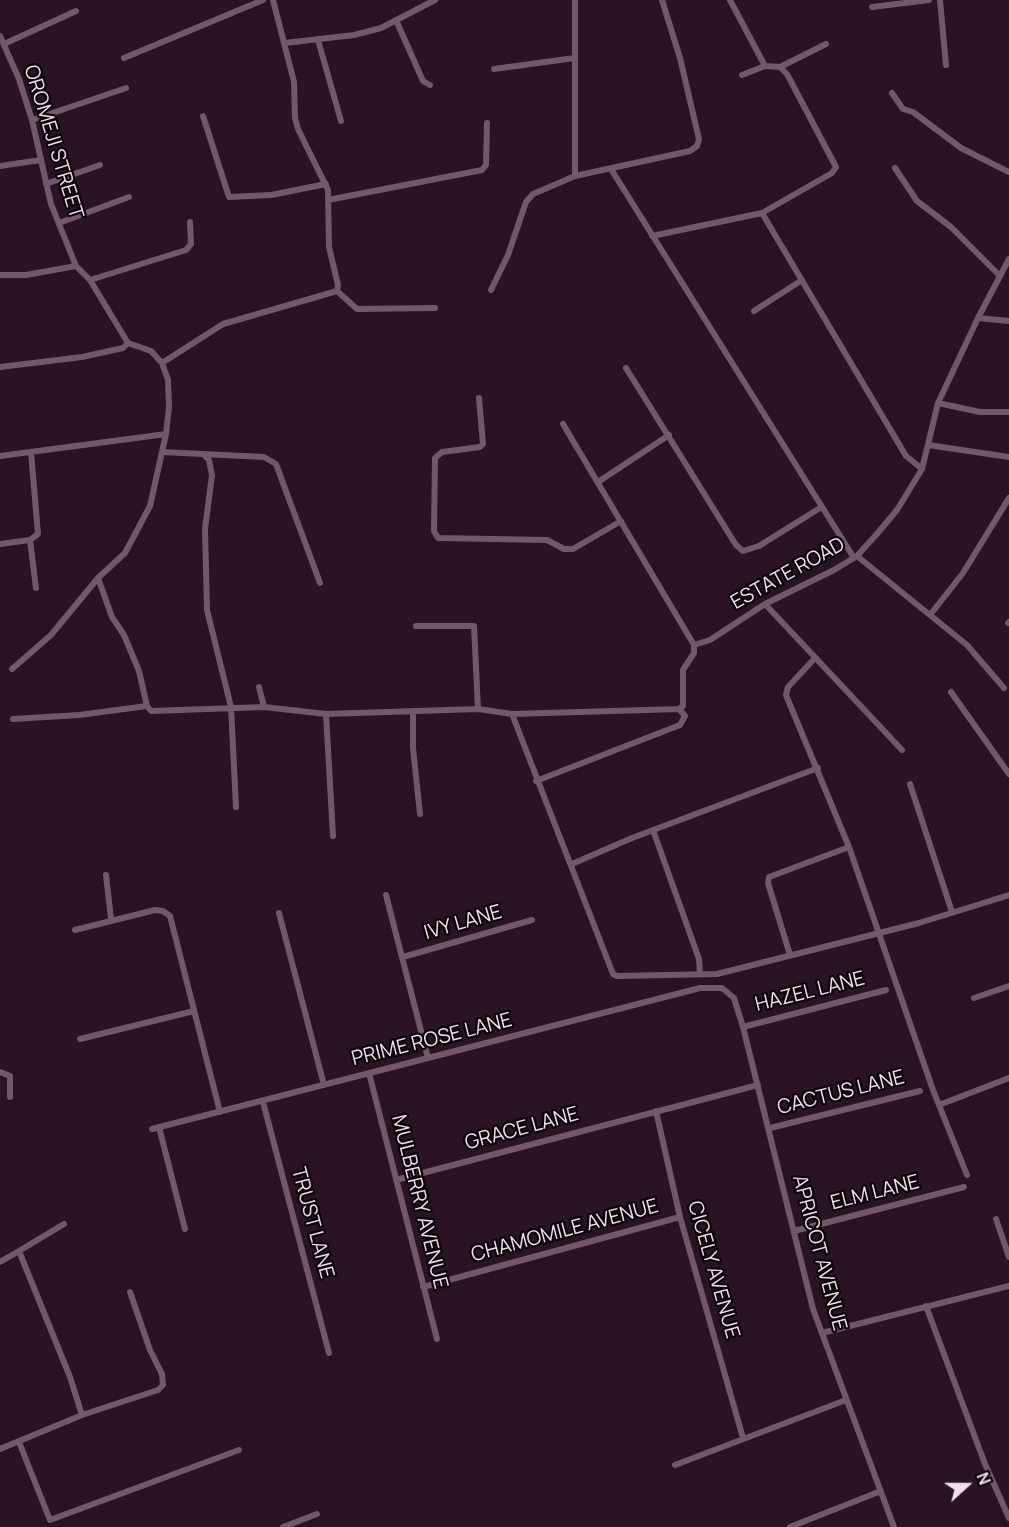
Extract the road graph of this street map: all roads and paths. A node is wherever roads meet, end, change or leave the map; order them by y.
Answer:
1 (263, 0) edge
2 (273, 0) edge
3 (435, 0) edge
4 (575, 0) edge
5 (662, 0) edge
6 (730, 0) edge
7 (929, 0) edge
8 (940, 0) edge
9 (872, 7) dead end
10 (76, 11) dead end
11 (396, 20) junction
12 (0, 36) edge
13 (318, 40) junction
14 (285, 43) junction
15 (4, 44) junction
16 (826, 44) dead end
17 (124, 58) dead end
18 (575, 58) junction
19 (946, 65) dead end
20 (765, 66) junction
21 (780, 67) junction
22 (494, 69) dead end
23 (742, 75) dead end
24 (430, 85) dead end
25 (126, 88) dead end
26 (892, 93) dead end
27 (203, 116) dead end
28 (33, 120) junction
29 (341, 121) dead end
30 (487, 123) dead end
31 (41, 160) junction
32 (100, 165) dead end
33 (0, 166) edge
34 (895, 168) dead end
35 (611, 169) junction
36 (1009, 171) edge
37 (575, 176) junction
38 (46, 184) junction
39 (326, 184) junction
40 (129, 197) dead end
41 (328, 200) junction
42 (762, 213) junction
43 (190, 222) dead end
44 (59, 223) junction
45 (652, 236) junction
46 (1009, 260) edge
47 (76, 266) junction
48 (0, 275) edge
49 (1000, 276) junction
50 (90, 280) junction
51 (802, 280) junction
52 (491, 290) dead end
53 (338, 291) junction
54 (435, 308) dead end
55 (754, 311) dead end
56 (978, 318) junction
57 (1009, 321) edge
58 (128, 343) junction
59 (162, 363) junction
60 (0, 367) edge
61 (626, 368) dead end
62 (479, 398) dead end
63 (938, 403) junction
64 (1009, 412) edge
65 (563, 424) dead end
66 (166, 434) junction
67 (669, 435) junction
68 (928, 445) junction
69 (31, 452) junction
70 (162, 452) junction
71 (204, 455) junction
72 (0, 456) edge
73 (1009, 457) edge
74 (922, 469) junction
75 (598, 482) junction
76 (1009, 498) edge
77 (820, 508) junction
78 (621, 521) junction
79 (30, 540) junction
80 (0, 544) edge
81 (856, 557) junction
82 (98, 578) junction
83 (320, 583) dead end
84 (36, 588) dead end
85 (765, 604) junction
86 (930, 615) junction
87 (416, 626) dead end
88 (694, 645) junction
89 (815, 658) junction
90 (12, 669) dead end
91 (259, 687) dead end
92 (1004, 688) dead end
93 (951, 692) dead end
94 (147, 706) junction
95 (231, 707) junction
96 (264, 707) junction
97 (478, 709) junction
98 (679, 709) junction
99 (413, 711) junction
100 (326, 714) junction
101 (512, 714) junction
102 (14, 719) dead end
103 (902, 750) dead end
104 (818, 768) junction
105 (1009, 774) edge
106 (536, 781) junction
107 (910, 784) dead end
108 (236, 807) dead end
109 (420, 814) dead end
110 (653, 831) junction
111 (333, 836) dead end
112 (849, 847) junction
113 (572, 864) junction
114 (106, 875) dead end
115 (386, 896) dead end
116 (1009, 896) edge
117 (952, 912) junction
118 (279, 913) dead end
119 (111, 919) junction
120 (532, 920) dead end
121 (75, 930) dead end
122 (879, 932) junction
123 (790, 955) junction
124 (403, 957) junction
125 (700, 974) junction
126 (1009, 986) edge
127 (722, 988) joint
128 (886, 990) dead end
129 (974, 998) dead end
130 (194, 1011) junction
131 (743, 1027) junction
132 (80, 1040) dead end
133 (428, 1058) junction
134 (0, 1072) edge
135 (369, 1073) junction
136 (1009, 1078) edge
137 (324, 1085) junction
138 (758, 1085) junction
139 (920, 1090) dead end
140 (10, 1097) dead end
141 (263, 1102) junction
142 (939, 1105) junction
143 (656, 1111) junction
144 (220, 1112) junction
145 (159, 1127) junction
146 (770, 1128) junction
147 (152, 1129) dead end
148 (967, 1175) dead end
149 (396, 1180) junction
150 (964, 1187) dead end
151 (680, 1217) junction
152 (996, 1219) dead end
153 (64, 1224) dead end
154 (185, 1229) dead end
155 (794, 1231) junction
156 (19, 1251) junction
157 (1009, 1257) edge
158 (0, 1262) edge
159 (1009, 1286) edge
160 (423, 1287) junction
161 (130, 1293) dead end
162 (926, 1306) junction
163 (822, 1334) junction
164 (437, 1339) dead end
165 (329, 1353) dead end
166 (846, 1400) junction
167 (82, 1415) junction
168 (743, 1438) junction
169 (19, 1442) junction
170 (0, 1449) edge
171 (239, 1450) dead end
172 (675, 1465) dead end
173 (881, 1491) junction
174 (317, 1514) dead end
175 (1009, 1518) edge
176 (51, 1524) edge
177 (284, 1527) edge
178 (790, 1527) edge
179 (894, 1527) edge

1 - 17 street
2 - 14 street
3 - 11 street
4 - 18 street
5 - 35 street
6 - 20 street
7 - 9 street
8 - 19 street
10 - 15 street
11 - 13 street
11 - 24 street
12 - 15 street, OROMEJI STREET
13 - 14 street
13 - 29 street
14 - 39 street
15 - 28 street, OROMEJI STREET
16 - 21 street
18 - 22 street
18 - 37 street
20 - 21 street
20 - 23 street
21 - 42 street
25 - 28 street
26 - 36 street
27 - 39 street
28 - 31 street, OROMEJI STREET
30 - 41 street
31 - 33 street
31 - 38 street, OROMEJI STREET
32 - 38 street
34 - 49 street
35 - 37 street
35 - 45 street
37 - 52 street
38 - 44 street, OROMEJI STREET
39 - 41 street
40 - 44 street
41 - 53 street
42 - 45 street
42 - 51 street
43 - 50 street
44 - 47 street, OROMEJI STREET
45 - 77 street
46 - 49 street, ESTATE ROAD
47 - 48 street
47 - 50 street, OROMEJI STREET
49 - 56 street, ESTATE ROAD
50 - 58 street, OROMEJI STREET
51 - 55 street
51 - 74 street
53 - 54 street
53 - 59 street
56 - 57 street
56 - 63 street, ESTATE ROAD
58 - 59 street
58 - 60 street
59 - 66 street
61 - 67 street
62 - 78 street
63 - 64 street
63 - 68 street, ESTATE ROAD
65 - 75 street
66 - 69 street
66 - 70 street
67 - 75 street
67 - 77 street
68 - 73 street
68 - 74 street, ESTATE ROAD
69 - 72 street
69 - 79 street
70 - 71 street
70 - 82 street
71 - 83 street
71 - 95 street
74 - 81 street, ESTATE ROAD
75 - 78 street
76 - 86 street
77 - 81 street
78 - 88 street
79 - 80 street
79 - 84 street
81 - 85 street, ESTATE ROAD
81 - 86 street
82 - 90 street
82 - 94 street
85 - 88 street, ESTATE ROAD
85 - 89 street
86 - 92 street
87 - 97 street
88 - 98 street
89 - 103 street
89 - 104 street
91 - 96 street
93 - 105 street
94 - 95 street
94 - 102 street
95 - 96 street
95 - 108 street
96 - 100 street
97 - 99 street
97 - 101 street
98 - 101 street
98 - 106 street
99 - 100 street
99 - 109 street
100 - 111 street
101 - 106 street
104 - 110 street
104 - 112 street
106 - 113 street
107 - 117 street
110 - 113 street
110 - 125 street
112 - 122 street
112 - 123 street
113 - 125 street
114 - 119 street
115 - 124 street
116 - 117 street
117 - 122 street
118 - 137 street
119 - 121 street
119 - 130 street
120 - 124 street, IVY LANE
122 - 123 street
122 - 142 street
123 - 125 street
124 - 133 street
126 - 129 street
127 - 131 street, APRICOT AVENUE
127 - 133 street, PRIME ROSE LANE
128 - 131 street, HAZEL LANE
130 - 132 street
130 - 144 street
131 - 138 street, APRICOT AVENUE
133 - 135 street, PRIME ROSE LANE
134 - 140 street
135 - 137 street, PRIME ROSE LANE
135 - 149 street, MULBERRY AVENUE
136 - 142 street
137 - 141 street, PRIME ROSE LANE
138 - 143 street, GRACE LANE
138 - 146 street, APRICOT AVENUE
139 - 146 street, CACTUS LANE
141 - 144 street, PRIME ROSE LANE
141 - 165 street, TRUST LANE
142 - 148 street
143 - 149 street, GRACE LANE
143 - 151 street, CICELY AVENUE
144 - 145 street, PRIME ROSE LANE
145 - 147 street, PRIME ROSE LANE
145 - 154 street
146 - 155 street, APRICOT AVENUE
149 - 160 street, MULBERRY AVENUE
150 - 155 street, ELM LANE
151 - 160 street, CHAMOMILE AVENUE
151 - 168 street, CICELY AVENUE
152 - 157 street
153 - 156 street
155 - 163 street, APRICOT AVENUE
156 - 158 street
156 - 167 street
159 - 162 street
160 - 164 street, MULBERRY AVENUE
161 - 167 street
162 - 163 street
162 - 175 street
163 - 166 street, APRICOT AVENUE
166 - 168 street
166 - 173 street, APRICOT AVENUE
167 - 169 street
168 - 172 street
169 - 170 street
169 - 176 street
171 - 176 street
173 - 178 street
173 - 179 street, APRICOT AVENUE
174 - 177 street

